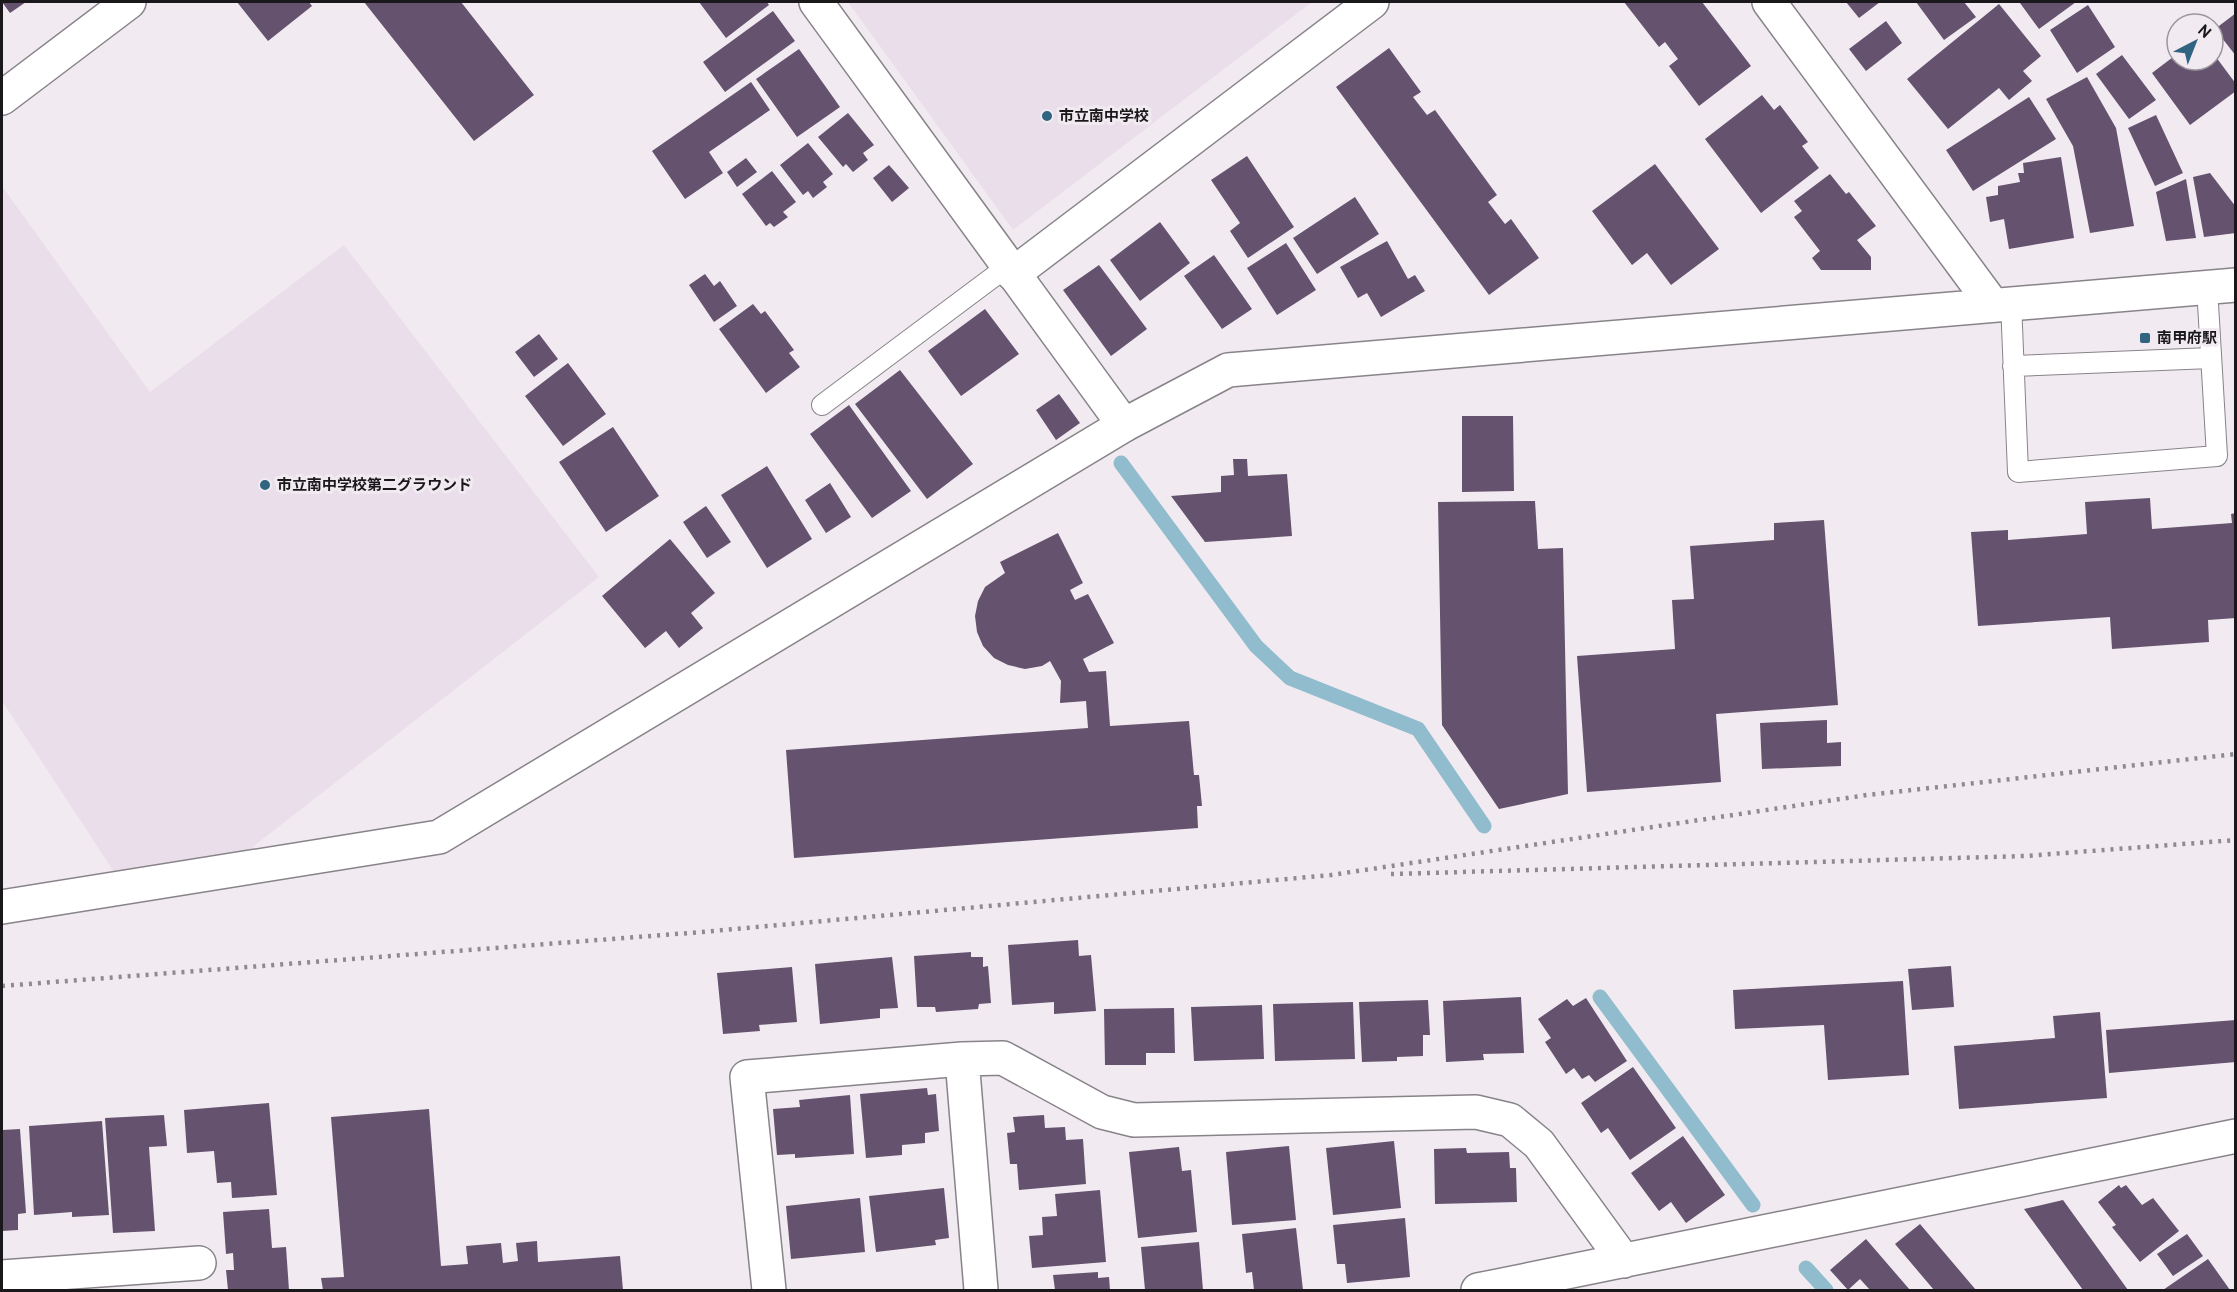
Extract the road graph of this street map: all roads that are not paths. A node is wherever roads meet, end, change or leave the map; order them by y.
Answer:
1 (816, 2) edge
2 (1372, 2) edge
3 (1769, 2) edge
4 (123, 4) edge
5 (2, 98) edge
6 (1010, 270) junction
7 (2221, 286) edge
8 (2001, 304) junction
9 (2211, 358) junction
10 (2013, 366) junction
11 (822, 405) dead end
12 (1124, 425) junction
13 (2, 908) edge
14 (962, 1059) junction
15 (2235, 1136) edge
16 (1624, 1261) junction
17 (199, 1263) dead end
18 (2, 1277) edge
19 (769, 1290) edge
20 (981, 1290) edge
21 (1478, 1290) edge

1 - 6 street
2 - 6 street
3 - 8 street
4 - 5 street
6 - 11 lane
6 - 12 street
7 - 8 street
7 - 9 lane
8 - 10 lane
8 - 12 street
9 - 10 lane
9 - 10 lane
12 - 13 street
14 - 16 street
14 - 19 street
14 - 20 street
15 - 16 street
16 - 21 street
17 - 18 street

